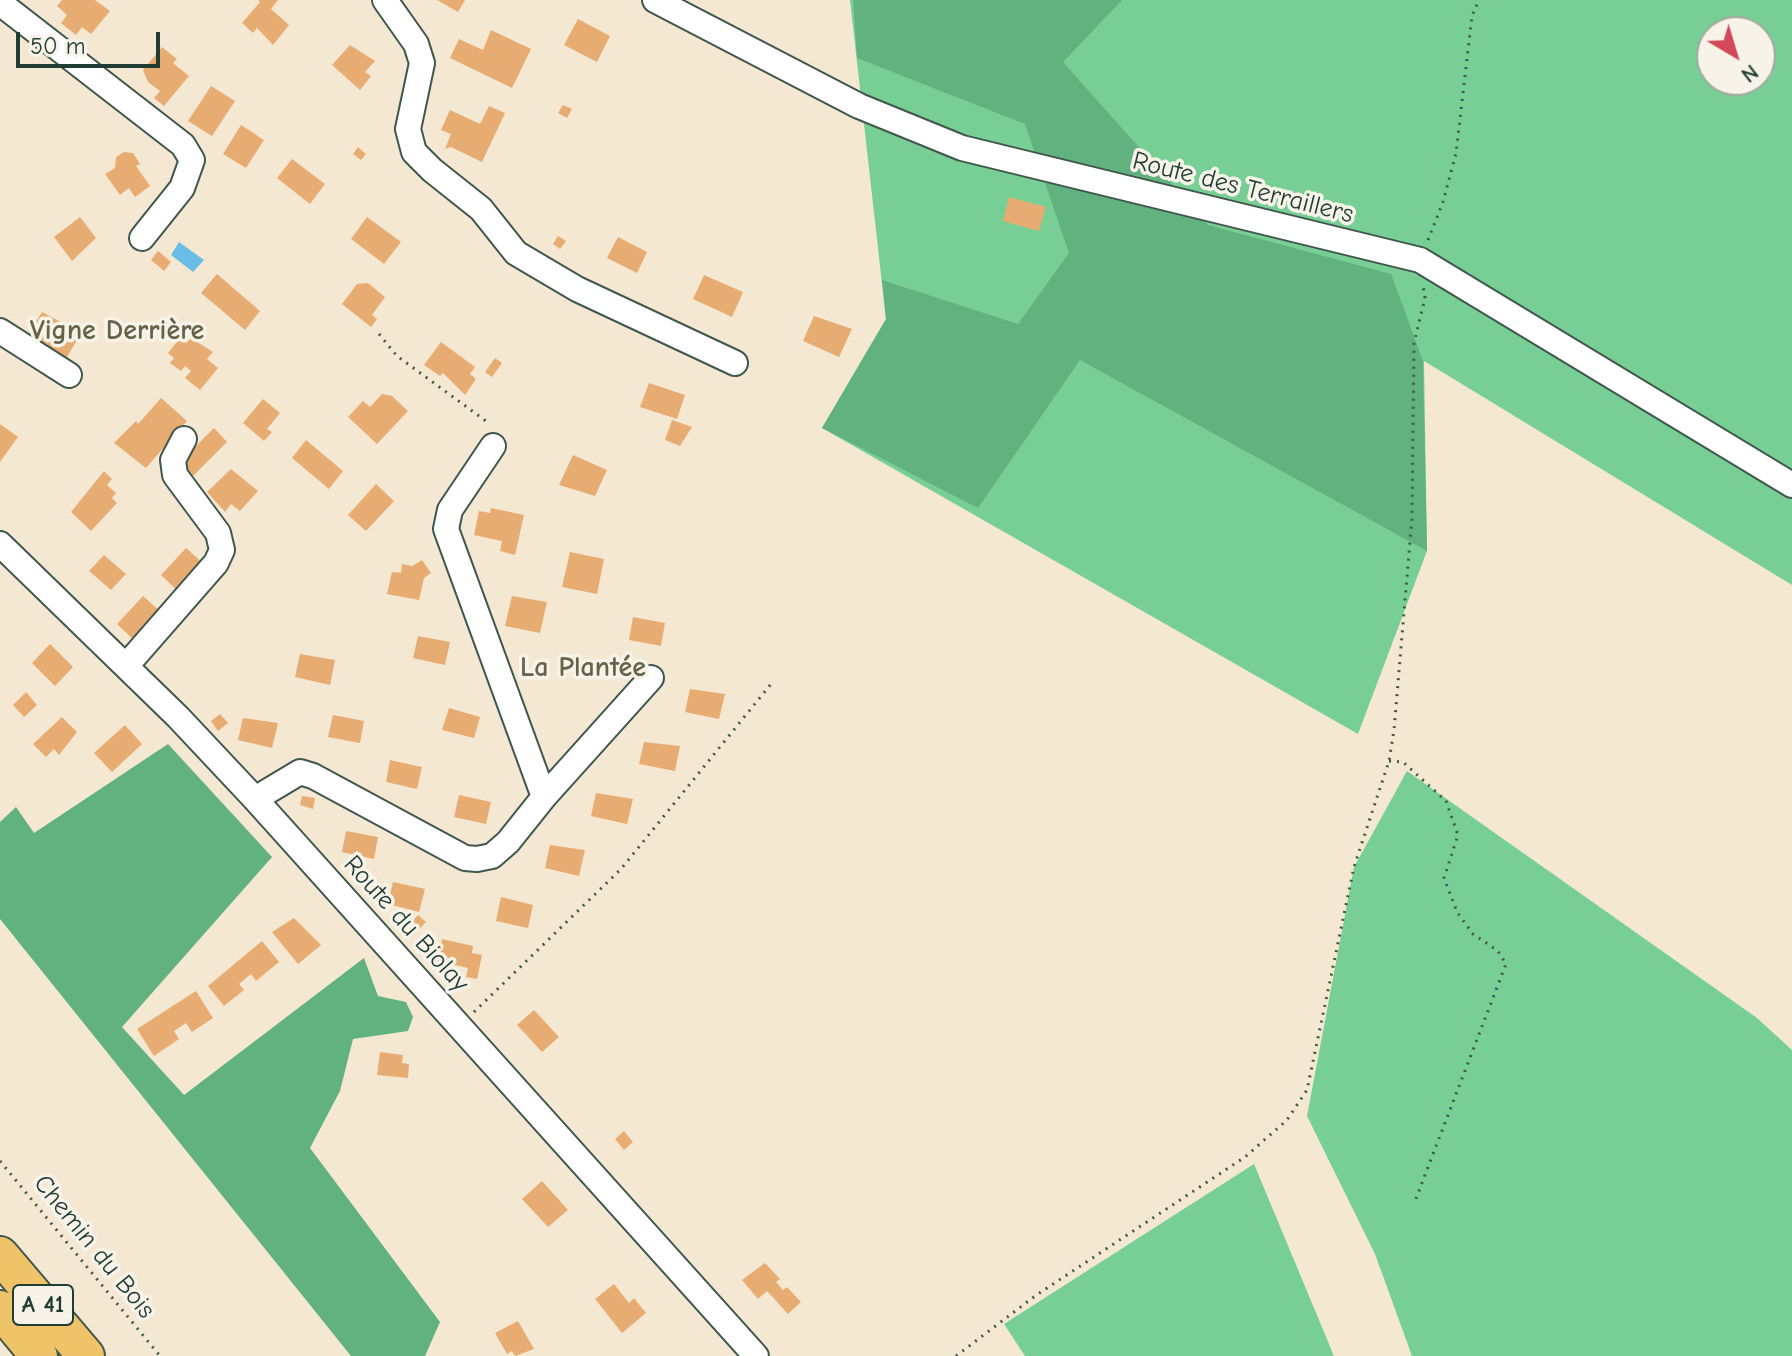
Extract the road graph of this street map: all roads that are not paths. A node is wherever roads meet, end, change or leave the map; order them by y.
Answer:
1 (385, 0) edge
2 (655, 0) edge
3 (0, 3) edge
4 (142, 238) dead end
5 (0, 331) edge
6 (735, 363) dead end
7 (69, 375) dead end
8 (184, 439) dead end
9 (493, 446) road end
10 (1792, 485) edge
11 (0, 544) edge
12 (126, 666) junction
13 (651, 678) dead end
14 (544, 797) junction
15 (255, 799) junction
16 (0, 1255) edge
17 (0, 1309) edge
18 (39, 1356) edge
19 (86, 1356) edge
20 (756, 1356) edge

1 - 6 street
2 - 10 street, Route des Terraillers
3 - 4 street
5 - 7 street
8 - 12 street
9 - 14 street
11 - 12 street, Route du Biolay
12 - 15 street, Route du Biolay
13 - 14 street
14 - 15 street
15 - 20 street, Route du Biolay
16 - 19 highway, A 41
17 - 18 highway, A 41

